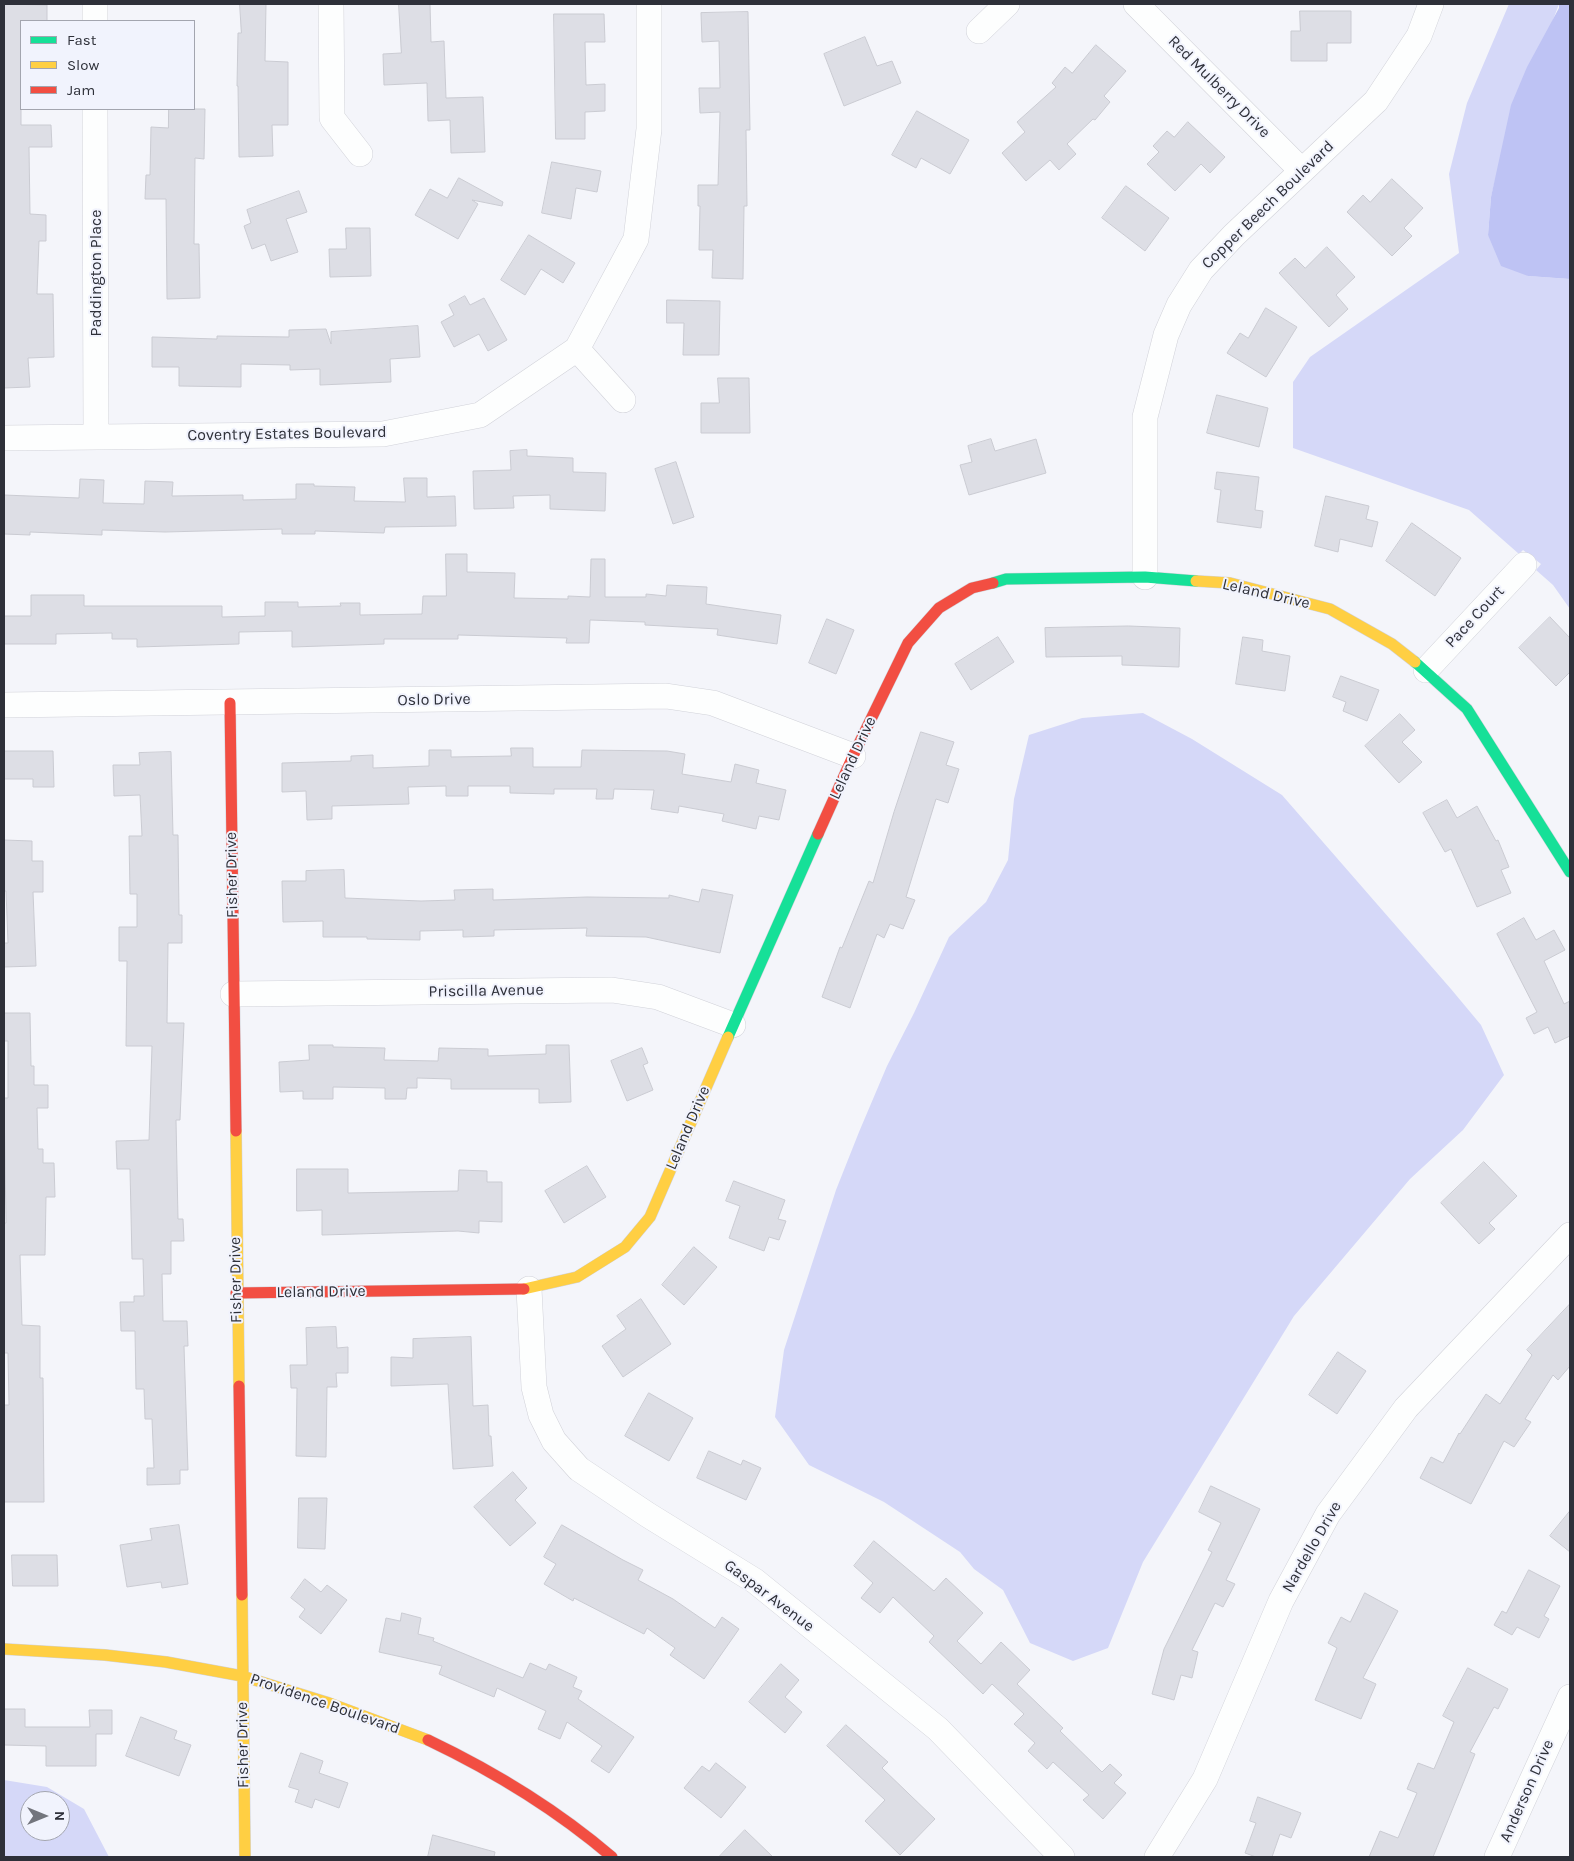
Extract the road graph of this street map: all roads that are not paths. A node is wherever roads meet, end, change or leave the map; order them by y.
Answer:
1 (95, 4) edge
2 (331, 4) edge
3 (650, 4) edge
4 (1007, 4) edge
5 (1136, 4) edge
6 (1431, 4) edge
7 (95, 20) edge
8 (979, 30) dead end
9 (95, 110) edge
10 (360, 154) dead end
11 (1302, 171) junction
12 (577, 349) junction
13 (623, 400) dead end
14 (96, 436) junction
15 (4, 438) edge
16 (1524, 565) dead end
17 (1145, 577) junction
18 (1426, 670) junction
19 (230, 703) junction
20 (4, 704) edge
21 (853, 756) junction
22 (1570, 872) edge
23 (233, 994) junction
24 (733, 1025) junction
25 (1570, 1235) edge
26 (528, 1289) junction
27 (236, 1293) junction
28 (4, 1649) edge
29 (242, 1676) junction
30 (1570, 1697) edge
31 (245, 1857) edge
32 (612, 1857) edge
33 (1062, 1857) edge
34 (1157, 1857) edge
35 (1497, 1857) edge

1 - 7 street
2 - 10 street
3 - 12 street, Coventry Estates Boulevard
4 - 8 street
5 - 11 street, Red Mulberry Drive
6 - 11 street, Copper Beech Boulevard
9 - 14 street, Paddington Place
11 - 17 street, Copper Beech Boulevard
12 - 13 street
12 - 14 street, Coventry Estates Boulevard
14 - 15 street, Coventry Estates Boulevard
16 - 18 street, Pace Court
17 - 18 street, Leland Drive
17 - 21 street, Leland Drive
18 - 22 street, Leland Drive
19 - 20 street, Oslo Drive
19 - 21 street, Oslo Drive
19 - 23 street, Fisher Drive
21 - 24 street, Leland Drive
23 - 24 street, Priscilla Avenue
23 - 27 street, Fisher Drive
24 - 26 street, Leland Drive
25 - 34 street, Nardello Drive
26 - 27 street, Leland Drive
26 - 33 street, Gaspar Avenue
27 - 29 street, Fisher Drive
28 - 29 street, Providence Boulevard
29 - 31 street, Fisher Drive
29 - 32 street, Providence Boulevard
30 - 35 street, Anderson Drive

